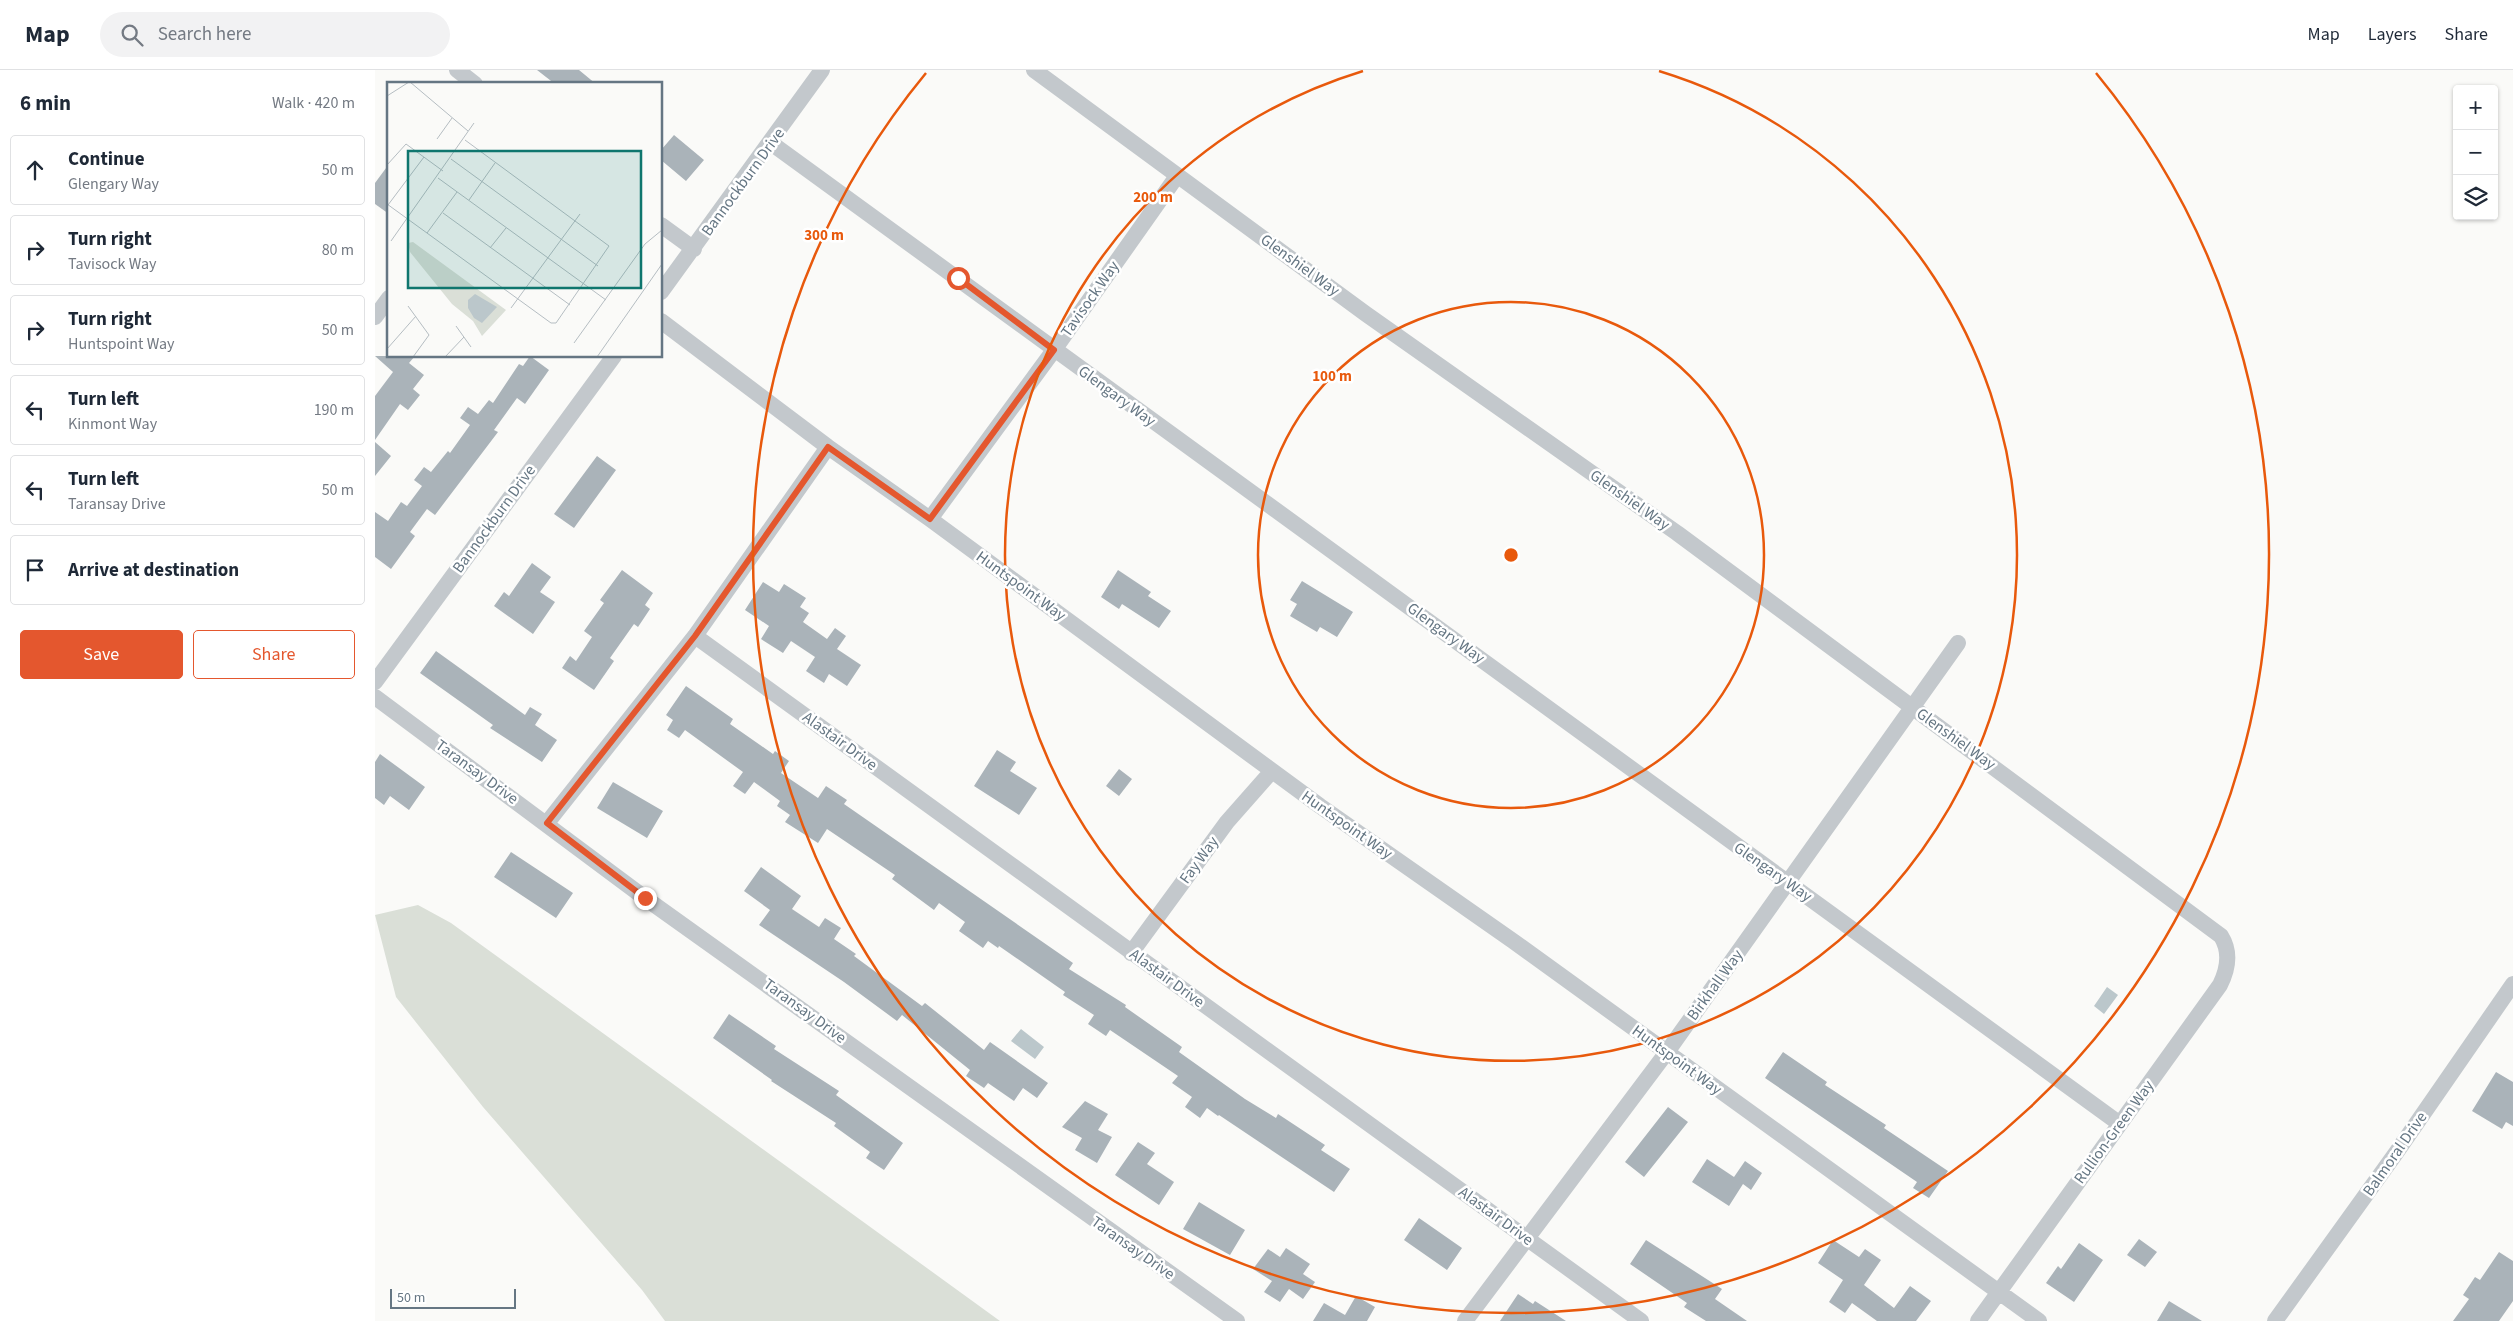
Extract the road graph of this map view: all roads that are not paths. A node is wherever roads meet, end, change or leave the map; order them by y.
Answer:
1 (457, 70) edge
2 (823, 70) edge
3 (1034, 70) edge
4 (472, 82) edge
5 (771, 143) junction
6 (1177, 176) junction
7 (663, 226) edge
8 (694, 249) junction
9 (663, 289) edge
10 (387, 301) edge
11 (375, 316) edge
12 (663, 323) edge
13 (1054, 350) junction
14 (613, 358) edge
15 (828, 447) junction
16 (930, 519) junction
17 (695, 636) junction
18 (1957, 643) dead end
19 (375, 682) edge
20 (375, 697) edge
21 (1913, 708) junction
22 (1272, 770) junction
23 (547, 823) junction
24 (1788, 882) junction
25 (2221, 936) joint
26 (1131, 953) junction
27 (2513, 984) edge
28 (1667, 1052) junction
29 (2120, 1124) junction
30 (1526, 1238) junction
31 (1998, 1293) junction
32 (1237, 1321) edge
33 (1465, 1321) edge
34 (1641, 1321) edge
35 (1978, 1321) edge
36 (2039, 1321) edge
37 (2275, 1321) edge

1 - 4 street
2 - 5 street, Bannockburn Drive
3 - 6 street, Glenshiel Way
5 - 8 street, Bannockburn Drive
5 - 13 street, Glengary Way
6 - 13 street, Tavisock Way
6 - 21 street, Glenshiel Way
7 - 8 street
8 - 9 street, Bannockburn Drive
10 - 11 street
12 - 15 street, Huntspoint Way
13 - 16 street, Tavisock Way
13 - 24 street, Glengary Way
14 - 19 street, Bannockburn Drive
15 - 16 street, Huntspoint Way
15 - 17 street
16 - 22 street, Huntspoint Way
17 - 23 street
17 - 26 street, Alastair Drive
18 - 21 street, Birkhall Way
20 - 23 street, Taransay Drive
21 - 24 street, Birkhall Way
21 - 25 street, Glenshiel Way
22 - 26 street, Fay Way
22 - 28 street, Huntspoint Way
23 - 32 street, Taransay Drive
24 - 28 street, Birkhall Way
24 - 29 street, Glengary Way
25 - 29 street, Rullion-Green Way
26 - 30 street, Alastair Drive
27 - 37 street, Balmoral Drive
28 - 30 street, Birkhall Way
28 - 31 street, Huntspoint Way
29 - 31 street, Rullion-Green Way
30 - 33 street, Birkhall Way
30 - 34 street, Alastair Drive
31 - 35 street, Rullion-Green Way
31 - 36 street, Huntspoint Way

